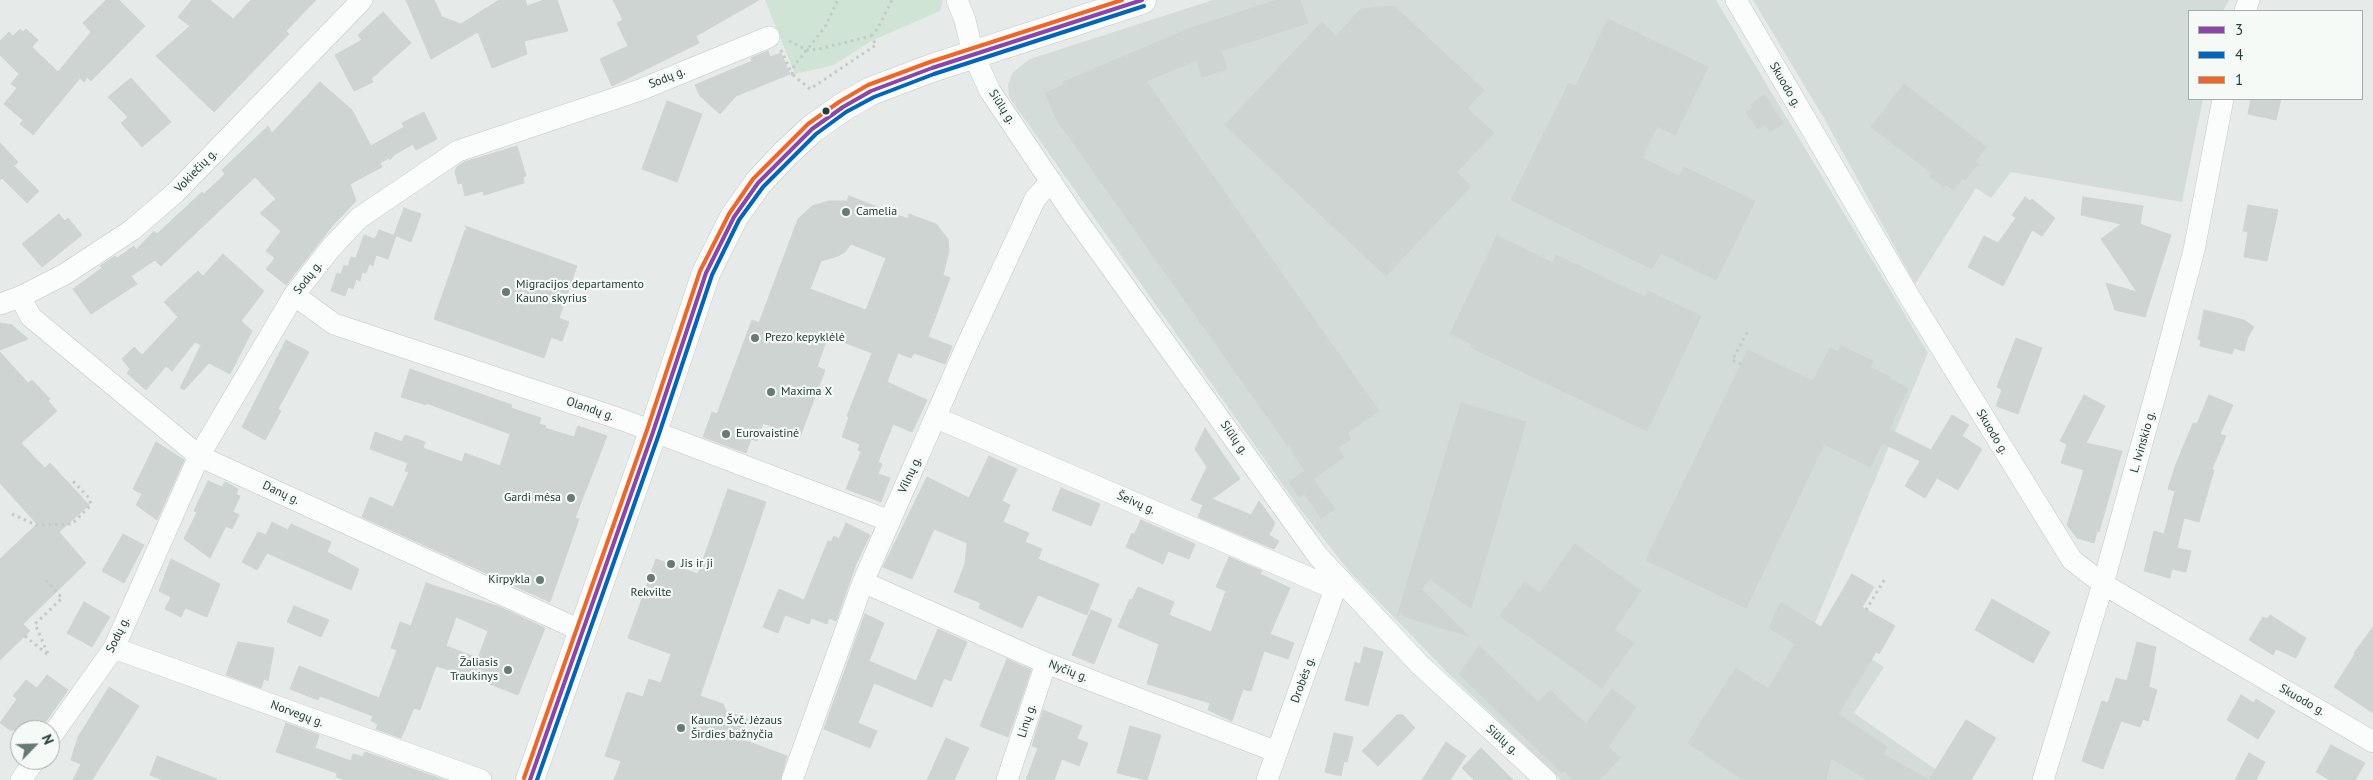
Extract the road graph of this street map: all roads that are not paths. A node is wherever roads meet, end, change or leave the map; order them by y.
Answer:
1 (362, 0) edge
2 (957, 0) edge
3 (1142, 0) edge
4 (1736, 0) edge
5 (779, 42) road end
6 (974, 54) junction
7 (2223, 100) edge
8 (1051, 181) junction
9 (294, 296) junction
10 (20, 298) junction
11 (0, 304) edge
12 (937, 418) junction
13 (653, 432) junction
14 (199, 456) junction
15 (890, 521) junction
16 (863, 582) junction
17 (2103, 584) junction
18 (1339, 586) junction
19 (582, 631) junction
20 (114, 648) junction
21 (1046, 662) junction
22 (60, 724) edge
23 (2373, 742) edge
24 (1277, 752) junction
25 (481, 780) edge
26 (530, 780) edge
27 (792, 780) edge
28 (1007, 780) edge
29 (1267, 780) edge
30 (1546, 780) edge
31 (2043, 780) edge

1 - 10 street, Vokiečių g.
2 - 6 street, Siūlų g.
3 - 6 main road
4 - 17 street, Skuodo g.
5 - 9 street, Sodų g.
6 - 8 street, Siūlų g.
6 - 13 main road
7 - 17 street, L. Ivinskio g.
8 - 12 street, Vilnų g.
8 - 18 street, Siūlų g.
9 - 13 street, Olandų g.
9 - 14 street, Sodų g.
10 - 11 street, Vokiečių g.
10 - 14 street, Danų g.
12 - 15 street, Vilnų g.
12 - 18 street, Šeivų g.
13 - 15 street, Olandų g.
13 - 19 main road
14 - 19 street, Danų g.
14 - 20 street, Sodų g.
15 - 16 street, Vilnų g.
16 - 21 street, Nyčių g.
16 - 27 street, Vilnų g.
17 - 23 street, Skuodo g.
17 - 31 street, L. Ivinskio g.
18 - 24 street, Drobės g.
18 - 30 street, Siūlų g.
19 - 26 main road
20 - 22 street, Sodų g.
20 - 25 street, Norvegų g.
21 - 24 street, Nyčių g.
21 - 28 street, Linų g.
24 - 29 street, Drobės g.

